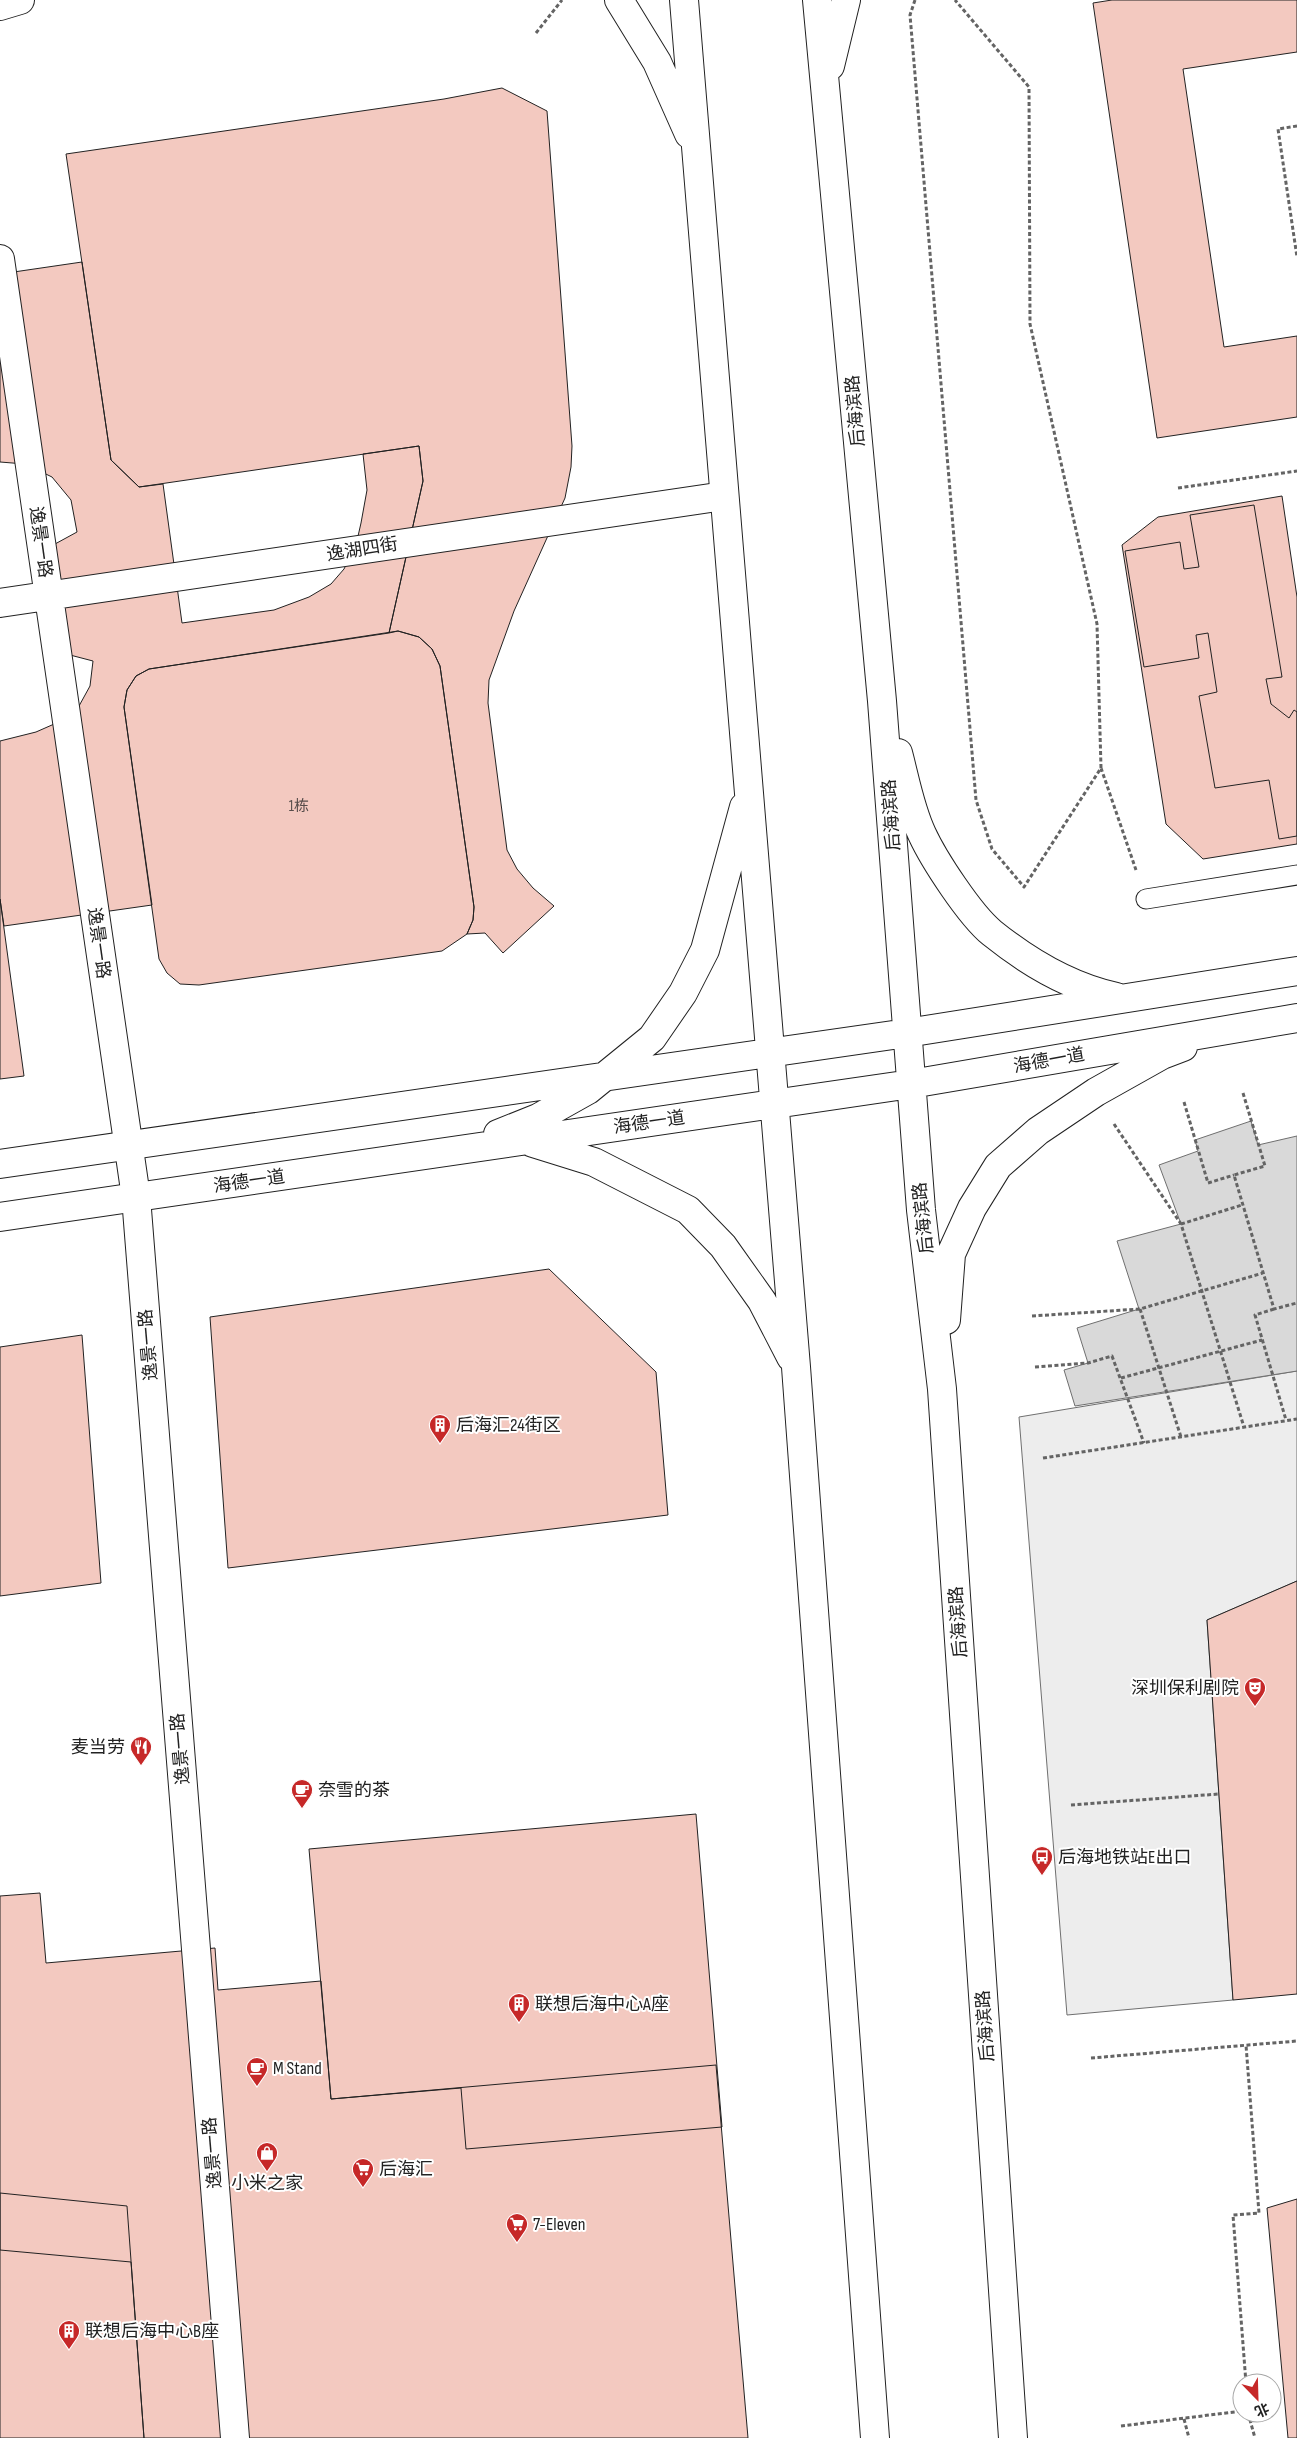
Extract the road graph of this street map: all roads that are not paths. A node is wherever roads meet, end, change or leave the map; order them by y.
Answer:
1 (20, 0) edge
2 (619, 0) edge
3 (684, 0) edge
4 (817, 0) edge
5 (846, 0) edge
6 (0, 6) edge
7 (824, 92) junction
8 (698, 154) junction
9 (0, 259) edge
10 (724, 496) junction
11 (49, 596) junction
12 (0, 603) edge
13 (882, 701) junction
14 (749, 788) junction
15 (1297, 875) edge
16 (1146, 899) road end
17 (1297, 971) edge
18 (1125, 999) junction
19 (1297, 1018) edge
20 (1234, 1028) junction
21 (907, 1033) junction
22 (771, 1052) junction
23 (603, 1077) junction
24 (911, 1084) junction
25 (775, 1104) junction
26 (128, 1146) junction
27 (460, 1150) junction
28 (0, 1164) edge
29 (136, 1197) junction
30 (0, 1217) edge
31 (796, 1367) junction
32 (942, 1389) junction
33 (235, 2438) edge
34 (875, 2438) edge
35 (1014, 2438) edge

1 - 6 main road
2 - 8 main road
3 - 8 main road
4 - 7 main road, 后海滨路
5 - 7 main road
7 - 13 main road, 后海滨路
8 - 10 main road
9 - 11 main road, 逸景一路
10 - 11 main road, 逸湖四街
10 - 14 main road
11 - 12 main road, 逸湖四街
11 - 26 main road, 逸景一路
13 - 18 main road
13 - 21 main road, 后海滨路
14 - 22 main road
14 - 23 main road
15 - 16 lane
17 - 18 main road
18 - 21 main road
19 - 20 main road, 海德一道
20 - 24 main road, 海德一道
20 - 32 main road
21 - 22 main road
21 - 24 main road, 后海滨路
22 - 23 main road
22 - 25 main road
23 - 26 main road
23 - 27 main road
24 - 25 main road, 海德一道
24 - 32 main road, 后海滨路
25 - 27 main road, 海德一道
25 - 31 main road
26 - 28 main road
26 - 29 main road, 逸景一路
27 - 29 main road, 海德一道
27 - 31 main road
29 - 30 main road, 海德一道
29 - 33 main road, 逸景一路
31 - 34 main road
32 - 35 main road, 后海滨路

